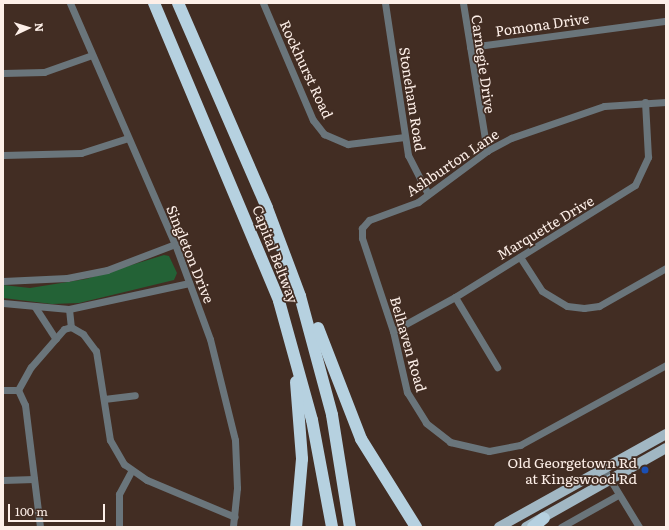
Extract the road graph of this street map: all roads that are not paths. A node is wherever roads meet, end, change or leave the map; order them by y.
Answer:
1 (70, 3) edge
2 (154, 3) edge
3 (178, 3) edge
4 (263, 3) edge
5 (385, 3) edge
6 (463, 3) edge
7 (666, 21) edge
8 (470, 47) junction
9 (92, 55) junction
10 (3, 73) edge
11 (645, 102) junction
12 (666, 102) edge
13 (405, 137) junction
14 (128, 138) junction
15 (487, 151) junction
16 (3, 155) edge
17 (428, 194) junction
18 (267, 208) junction
19 (369, 220) joint
20 (175, 244) junction
21 (520, 257) junction
22 (666, 268) edge
23 (3, 281) edge
24 (189, 283) junction
25 (455, 297) junction
26 (279, 301) junction
27 (3, 303) edge
28 (35, 307) junction
29 (69, 310) junction
30 (71, 327) junction
31 (393, 331) junction
32 (56, 338) junction
33 (666, 364) edge
34 (497, 367) dead end
35 (3, 390) edge
36 (18, 390) junction
37 (135, 395) dead end
38 (104, 399) junction
39 (666, 434) edge
40 (666, 448) edge
41 (131, 470) junction
42 (605, 471) junction
43 (34, 479) junction
44 (3, 480) edge
45 (610, 481) junction
46 (618, 495) junction
47 (235, 516) junction
48 (544, 518) junction
49 (40, 527) edge
50 (119, 527) edge
51 (233, 527) edge
52 (296, 527) edge
53 (332, 527) edge
54 (350, 527) edge
55 (416, 527) edge
56 (499, 527) edge
57 (526, 527) edge
58 (533, 527) edge
59 (561, 527) edge
60 (639, 527) edge

1 - 9 street, Singleton Drive
2 - 26 highway, Capital Beltway
3 - 18 highway, Capital Beltway
4 - 13 street, Rockhurst Road
5 - 13 street, Stoneham Road
6 - 8 street, Carnegie Drive
7 - 8 street, Pomona Drive
8 - 15 street, Carnegie Drive
9 - 10 street
9 - 14 street, Singleton Drive
11 - 12 street, Ashburton Lane
11 - 15 street, Ashburton Lane
11 - 21 street, Marquette Drive
13 - 17 street, Stoneham Road
14 - 16 street
14 - 20 street, Singleton Drive
15 - 17 street, Ashburton Lane
17 - 19 street, Ashburton Lane
18 - 54 highway, Capital Beltway
18 - 55 highway
19 - 31 street, Belhaven Road
20 - 23 street
20 - 24 street, Singleton Drive
21 - 22 street
21 - 25 street, Marquette Drive
24 - 29 street
24 - 47 street, Singleton Drive
25 - 31 street, Marquette Drive
25 - 34 street
26 - 52 highway
26 - 53 highway, Capital Beltway
27 - 28 street
28 - 29 street
28 - 32 street
29 - 30 street
30 - 32 street
30 - 38 street
31 - 33 street, Belhaven Road
32 - 36 street
35 - 36 street
36 - 43 street
37 - 38 street
38 - 41 street
39 - 42 main road
40 - 45 main road
41 - 47 street
41 - 50 street
42 - 45 street
42 - 56 main road
43 - 44 street
43 - 49 street
45 - 46 street
45 - 48 main road
46 - 59 street
46 - 60 street
47 - 51 street, Singleton Drive
48 - 57 main road
48 - 58 highway

